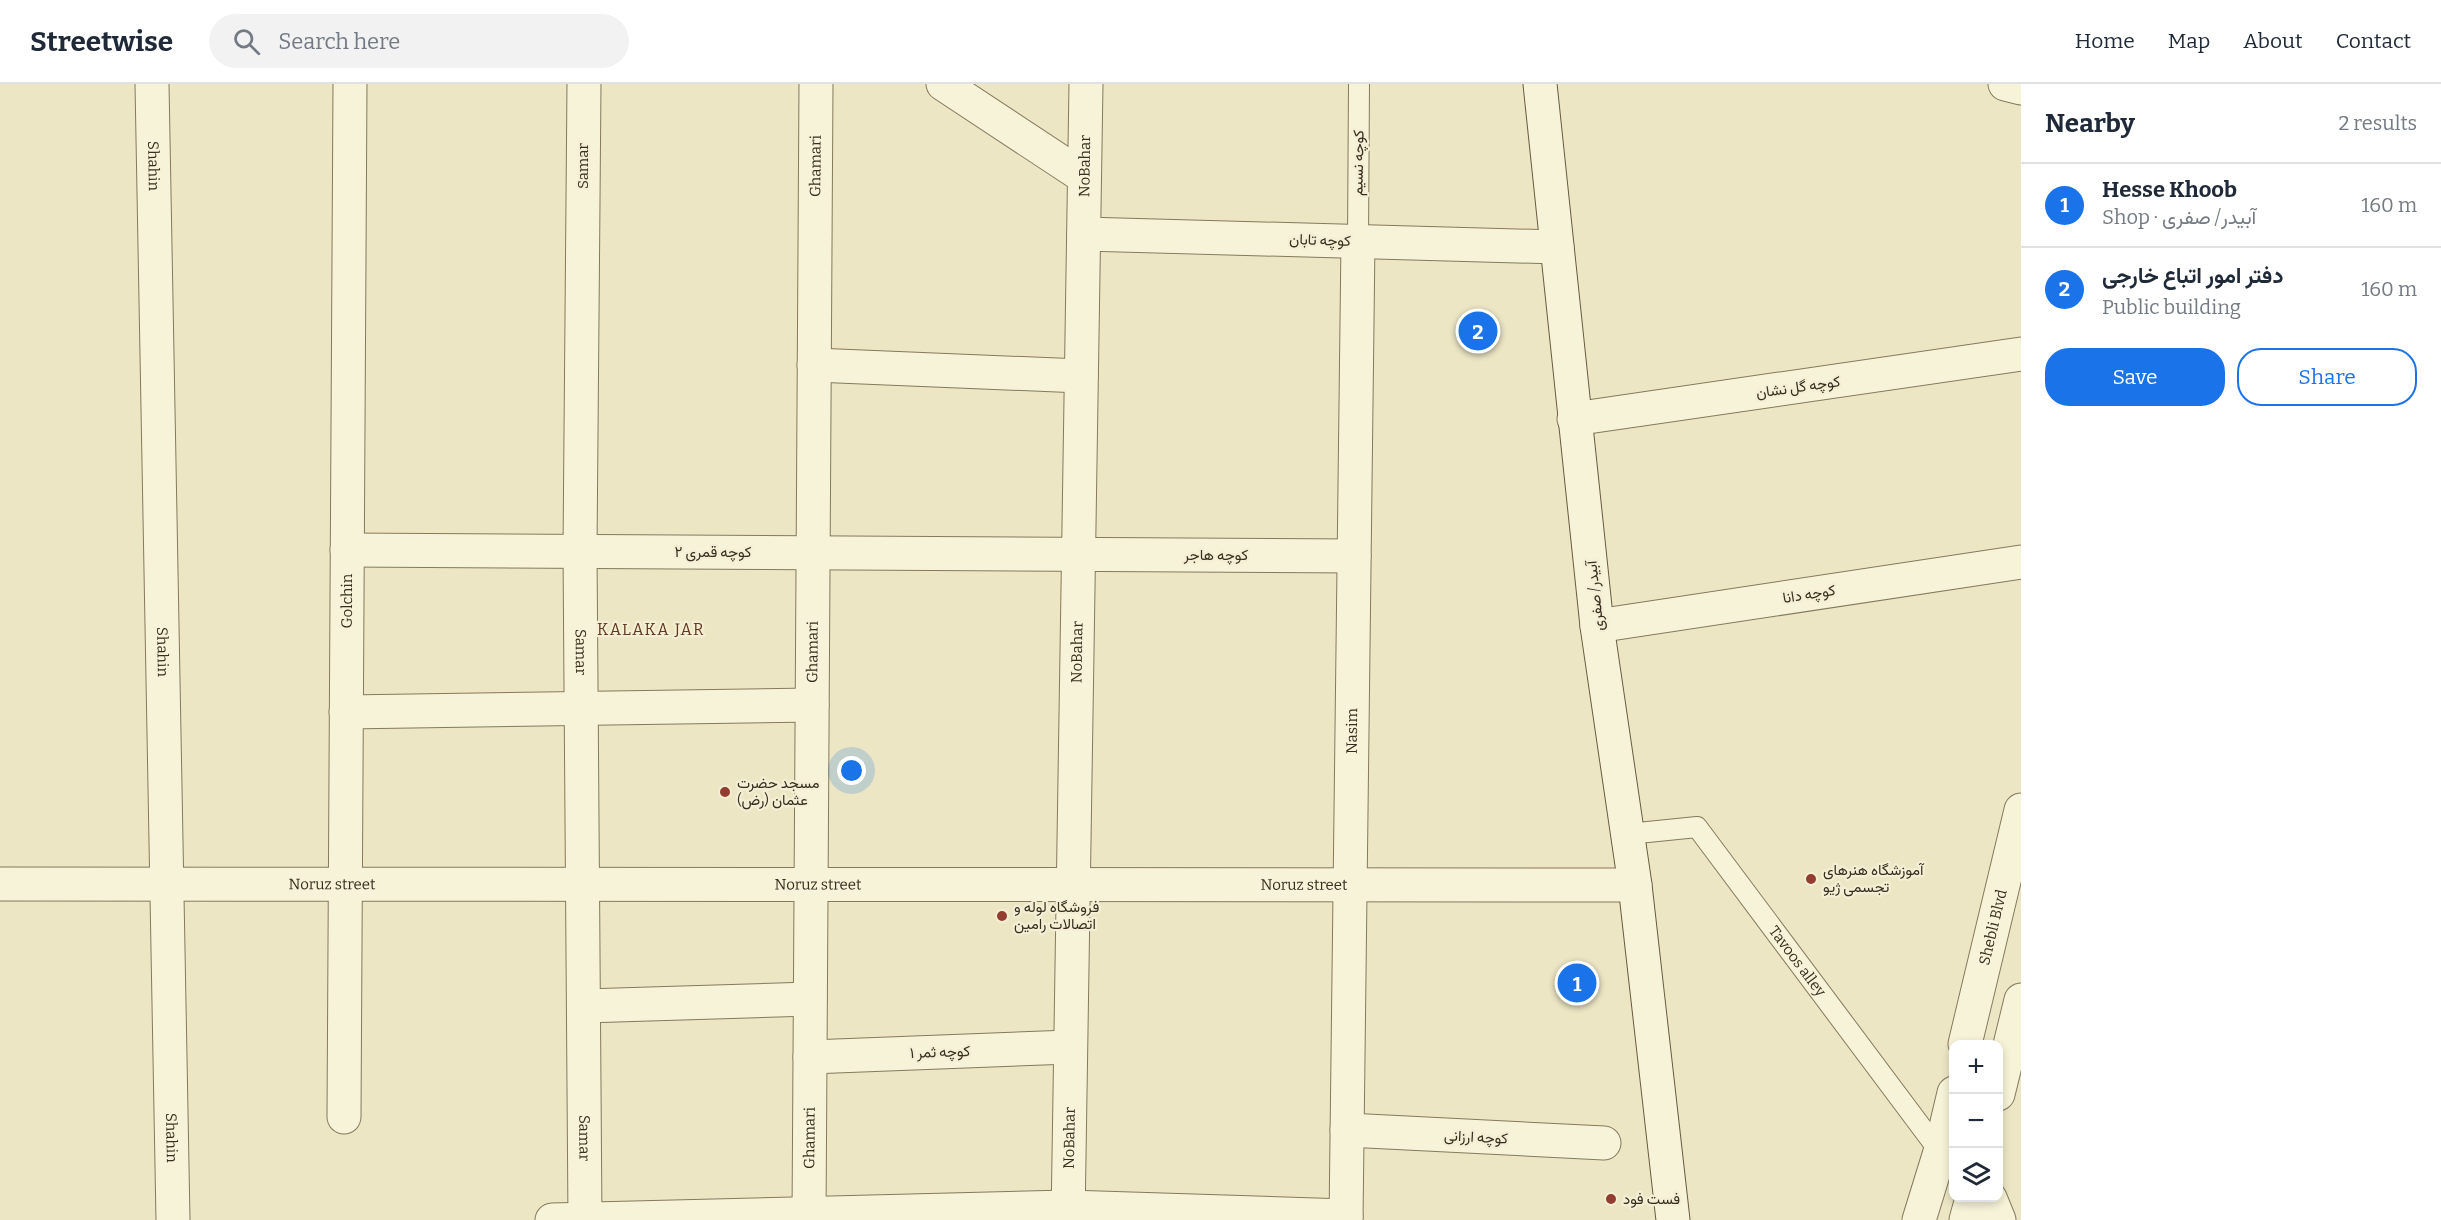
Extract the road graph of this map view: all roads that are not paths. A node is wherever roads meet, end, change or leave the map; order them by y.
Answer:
1 (152, 84) edge
2 (350, 84) edge
3 (584, 84) edge
4 (816, 84) edge
5 (943, 84) edge
6 (1086, 84) edge
7 (1359, 84) edge
8 (1540, 84) edge
9 (2006, 84) edge
10 (2021, 88) edge
11 (1084, 177) junction
12 (1084, 234) junction
13 (1358, 241) junction
14 (1557, 247) junction
15 (2021, 354) edge
16 (814, 365) junction
17 (1081, 376) junction
18 (1574, 419) junction
19 (347, 550) junction
20 (580, 551) junction
21 (813, 553) junction
22 (1079, 554) junction
23 (1354, 556) junction
24 (2021, 562) edge
25 (1597, 626) junction
26 (812, 705) junction
27 (582, 710) junction
28 (346, 712) junction
29 (2021, 810) edge
30 (1628, 834) junction
31 (0, 884) edge
32 (167, 884) junction
33 (346, 884) junction
34 (583, 884) junction
35 (811, 885) junction
36 (1073, 885) junction
37 (1350, 885) junction
38 (1635, 885) junction
39 (810, 999) junction
40 (2021, 1000) edge
41 (584, 1006) junction
42 (1966, 1040) edge
43 (1070, 1047) junction
44 (810, 1057) junction
45 (2003, 1074) edge
46 (1659, 1107) junction
47 (1949, 1112) edge
48 (344, 1117) dead end
49 (1347, 1130) junction
50 (1604, 1143) dead end
51 (1940, 1152) junction
52 (1971, 1202) edge
53 (1992, 1202) edge
54 (1068, 1214) edge
55 (809, 1217) edge
56 (1346, 1218) edge
57 (173, 1220) edge
58 (552, 1220) edge
59 (585, 1220) edge
60 (1673, 1220) edge
61 (1697, 1220) edge
62 (1919, 1220) edge
63 (1966, 1220) edge
64 (1999, 1220) edge

1 - 32 street, Shahin
2 - 19 street, Golchin
3 - 20 street, Samar
4 - 16 street, Ghamari
5 - 11 street
6 - 11 street, NoBahar
7 - 13 lane, کوچه نسیم
8 - 14 street, آبیدر/ صفری
9 - 10 street
11 - 12 street, NoBahar
12 - 13 street, کوچه تابان
12 - 17 street, NoBahar
13 - 14 street, کوچه تابان
13 - 23 street, Nasim
14 - 18 street, آبیدر/ صفری
15 - 18 street, کوچه گل نشان
16 - 17 street
16 - 21 street, Ghamari
17 - 22 street, NoBahar
18 - 25 street, آبیدر/ صفری
19 - 20 street, کوچه قمری ۲
19 - 28 street, Golchin
20 - 21 street, کوچه قمری ۲
20 - 27 street, Samar
21 - 22 street, کوچه قمری ۲
21 - 26 street, Ghamari
22 - 23 street, کوچه هاجر
22 - 36 street, NoBahar
23 - 37 street, Nasim
24 - 25 street, کوچه دانا
25 - 30 street, آبیدر/ صفری
26 - 27 street
26 - 35 street, Ghamari
27 - 28 street
27 - 34 street, Samar
28 - 33 street, Golchin
29 - 42 street, Shebli Blvd
30 - 38 street, آبیدر/ صفری
30 - 51 lane, Tavoos alley
31 - 32 street, Noruz street
32 - 33 street, Noruz street
32 - 57 street, Shahin
33 - 34 street, Noruz street
33 - 48 street, Golchin
34 - 35 street, Noruz street
34 - 41 street, Samar
35 - 36 street, Noruz street
35 - 39 street, Ghamari
36 - 37 street, Noruz street
36 - 43 street, NoBahar
37 - 38 street, Noruz street
37 - 49 street, Nasim
38 - 46 street, آبیدر/ صفری
39 - 41 street
39 - 44 street, Ghamari
40 - 45 street
41 - 59 street, Samar
43 - 44 street, کوچه ثمر ۱
43 - 54 street, NoBahar
44 - 55 street, Ghamari
46 - 60 street
46 - 61 street
47 - 51 street
49 - 50 street, کوچه ارزانی
49 - 56 street, Nasim
51 - 62 street
52 - 63 street
53 - 64 street
54 - 55 street
54 - 56 street
55 - 59 street
58 - 59 street

